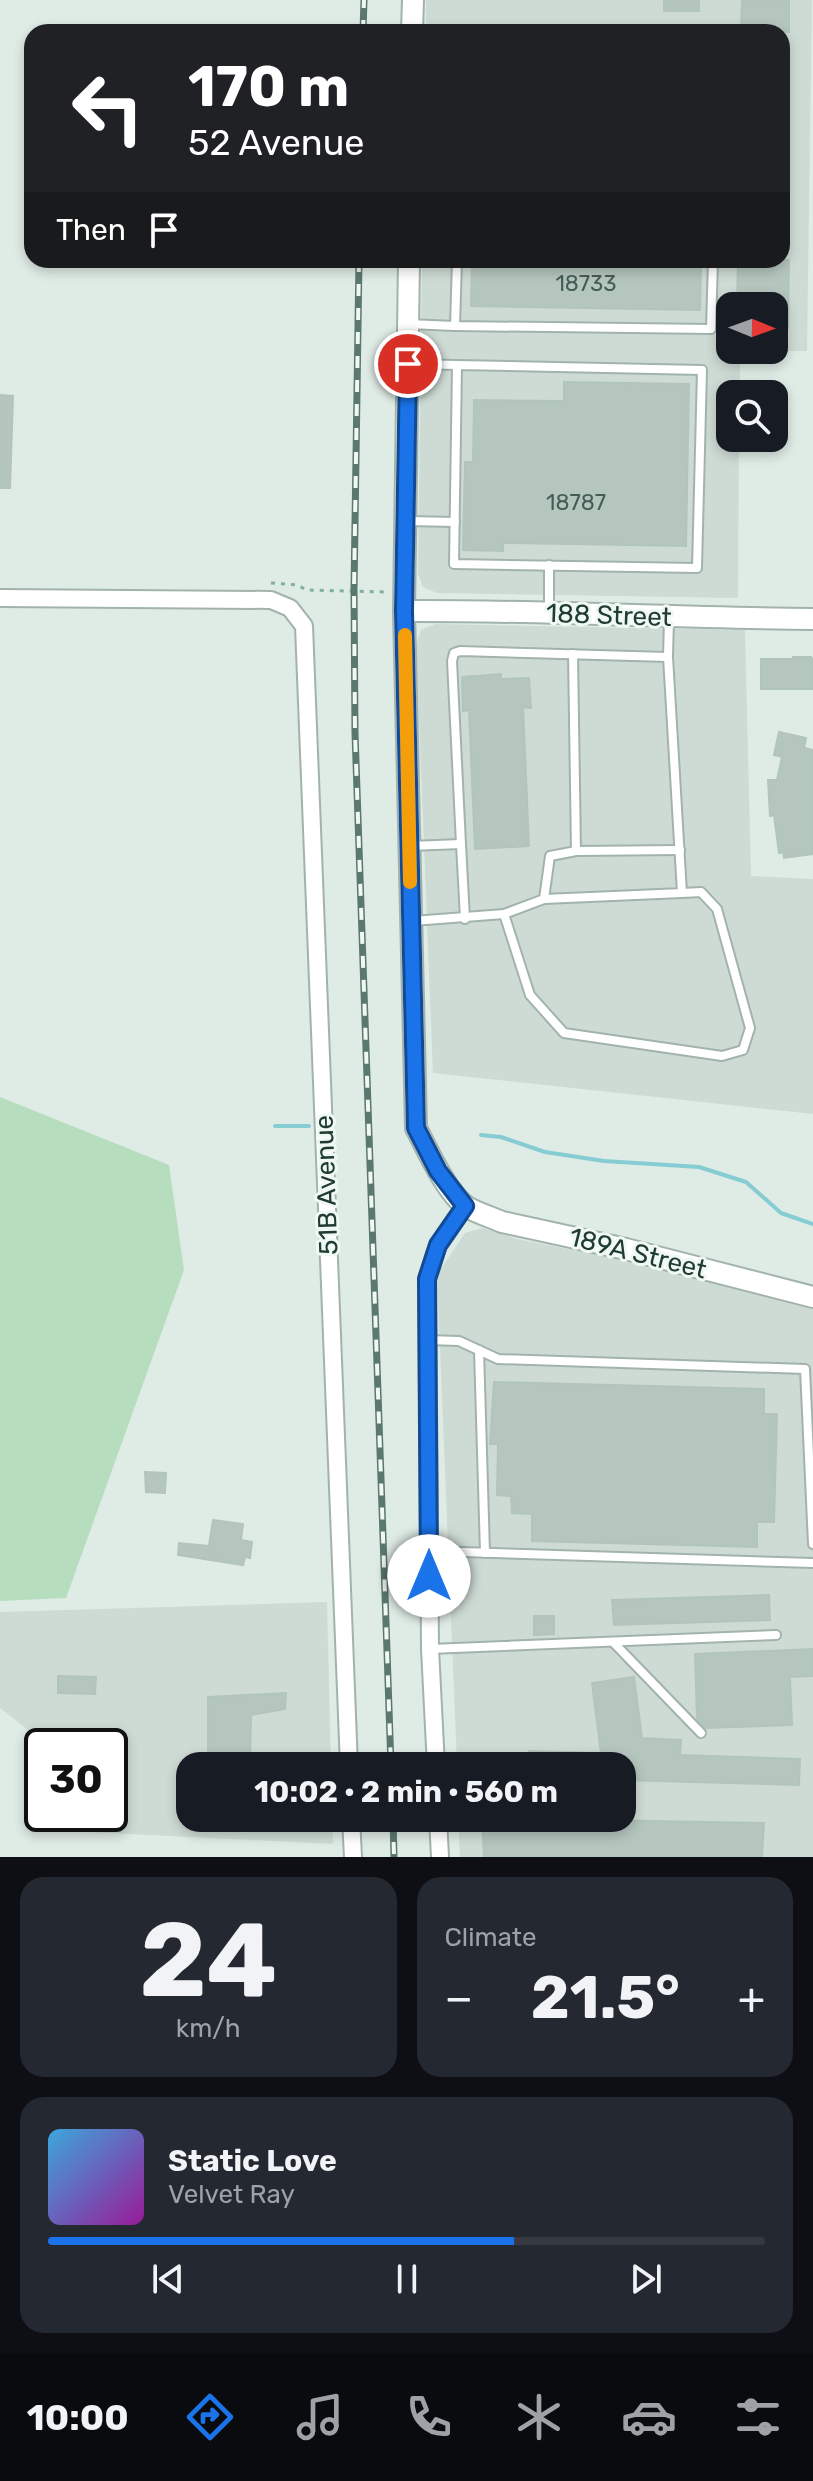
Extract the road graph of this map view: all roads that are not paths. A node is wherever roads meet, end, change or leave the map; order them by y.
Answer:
1 (413, 0) edge
2 (412, 24) edge
3 (409, 268) edge
4 (457, 268) edge
5 (713, 268) edge
6 (408, 324) junction
7 (455, 326) junction
8 (408, 364) junction
9 (457, 365) junction
10 (406, 521) junction
11 (455, 522) junction
12 (549, 565) junction
13 (0, 598) edge
14 (404, 611) junction
15 (549, 612) junction
16 (669, 618) junction
17 (813, 619) edge
18 (573, 654) junction
19 (668, 657) junction
20 (461, 844) junction
21 (409, 846) junction
22 (680, 850) junction
23 (576, 851) junction
24 (682, 893) junction
25 (544, 899) junction
26 (504, 914) junction
27 (465, 919) junction
28 (411, 921) junction
29 (465, 1206) junction
30 (813, 1297) edge
31 (427, 1340) junction
32 (479, 1350) junction
33 (813, 1544) edge
34 (429, 1551) junction
35 (485, 1553) junction
36 (813, 1563) edge
37 (776, 1635) dead end
38 (613, 1642) junction
39 (430, 1649) junction
40 (701, 1733) dead end
41 (348, 1752) edge
42 (435, 1752) edge
43 (352, 1832) edge
44 (439, 1832) edge
45 (353, 1857) edge
46 (440, 1857) edge

1 - 2 street
3 - 6 street
4 - 7 lane
5 - 7 lane
6 - 7 lane
6 - 8 street
8 - 9 lane
8 - 10 street
9 - 11 lane
9 - 12 lane
10 - 11 lane
10 - 14 street
11 - 12 lane
12 - 15 lane
13 - 41 street, 51B Avenue
14 - 15 street, 188 Street
14 - 21 street
15 - 16 street, 188 Street
16 - 17 street, 188 Street
16 - 19 lane
18 - 19 lane
18 - 20 lane
18 - 23 lane
19 - 22 lane
20 - 21 lane
20 - 27 lane
21 - 28 street
22 - 23 lane
22 - 24 lane
23 - 25 lane
24 - 25 lane
24 - 26 lane
25 - 26 lane
26 - 27 lane
27 - 28 lane
28 - 29 street
29 - 30 street, 189A Street
29 - 31 street
31 - 32 lane
31 - 34 street
32 - 33 lane
32 - 35 lane
34 - 35 lane
34 - 39 street
35 - 36 lane
37 - 38 lane
38 - 39 lane
38 - 40 lane
39 - 42 street
43 - 45 street
44 - 46 street

